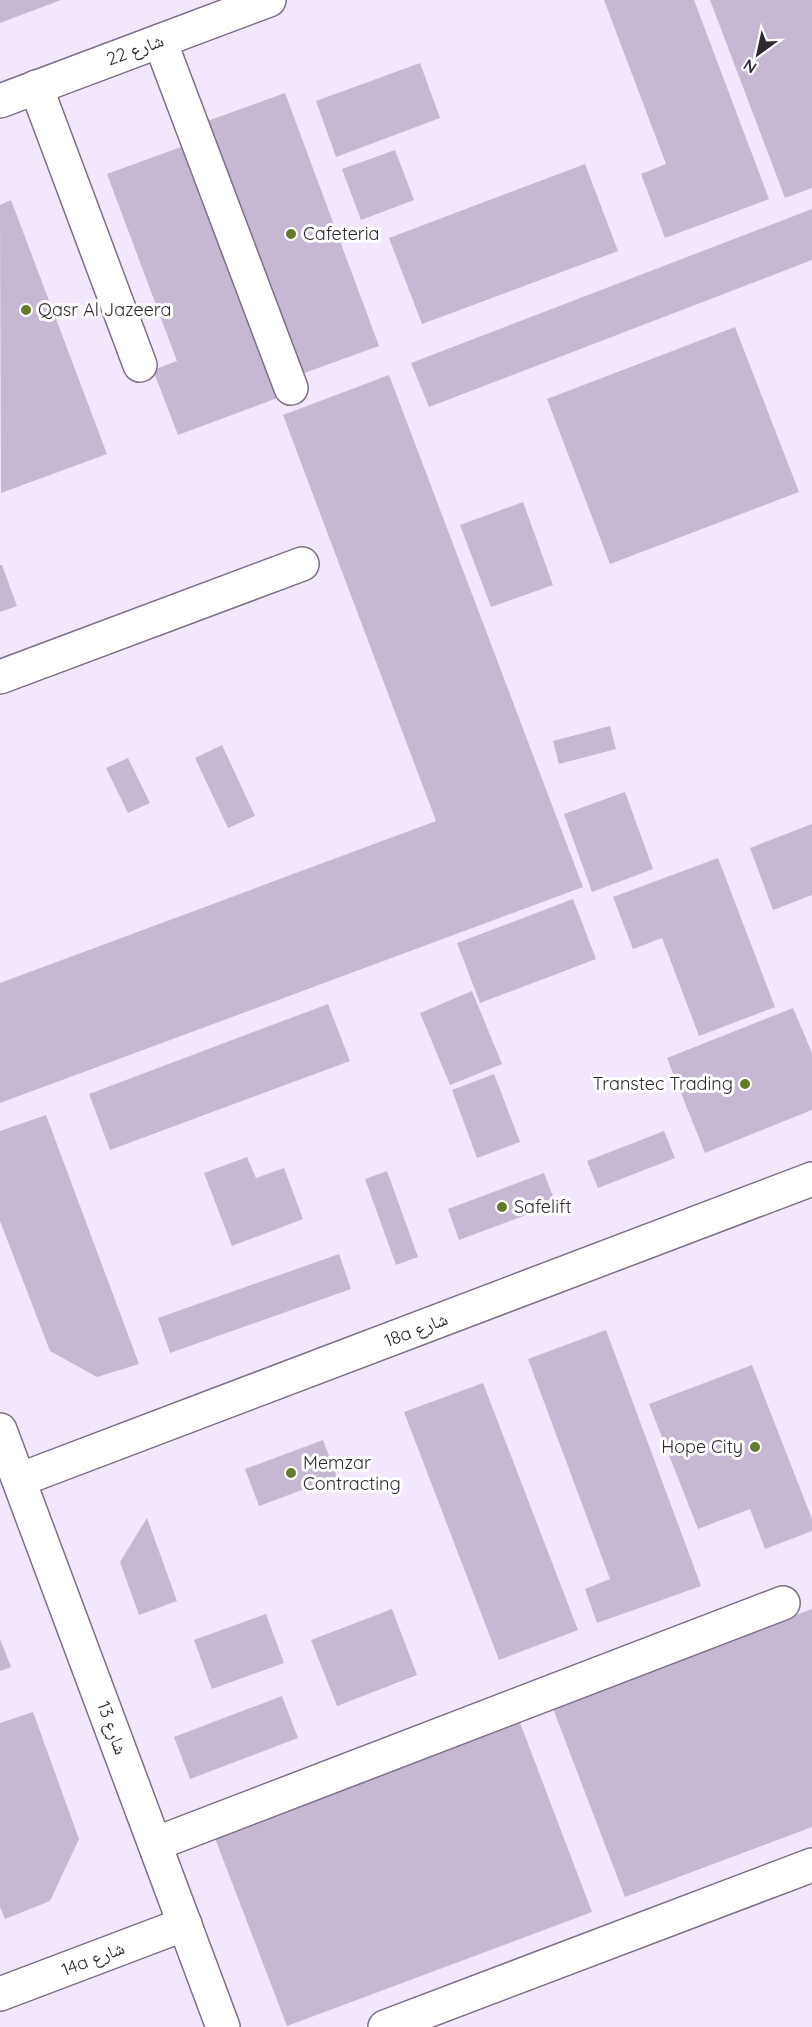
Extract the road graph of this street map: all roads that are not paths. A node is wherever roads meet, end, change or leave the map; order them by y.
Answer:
1 (267, 0) edge
2 (160, 41) junction
3 (36, 87) junction
4 (0, 101) edge
5 (140, 365) dead end
6 (291, 387) dead end
7 (302, 564) dead end
8 (0, 677) edge
9 (812, 1179) edge
10 (0, 1430) edge
11 (19, 1480) junction
12 (783, 1603) dead end
13 (156, 1844) junction
14 (812, 1865) edge
15 (185, 1924) junction
16 (0, 1994) edge
17 (223, 2027) edge
18 (385, 2027) edge

1 - 2 street, شارع 22
2 - 3 street, شارع 22
2 - 6 street
3 - 4 street, شارع 22
3 - 5 street
7 - 8 street
9 - 11 street, 18a شارع
10 - 11 street, شارع 13
11 - 13 street, شارع 13
12 - 13 street
13 - 15 street, شارع 13
14 - 18 street
15 - 16 street, 14a شارع
15 - 17 street, شارع 13

